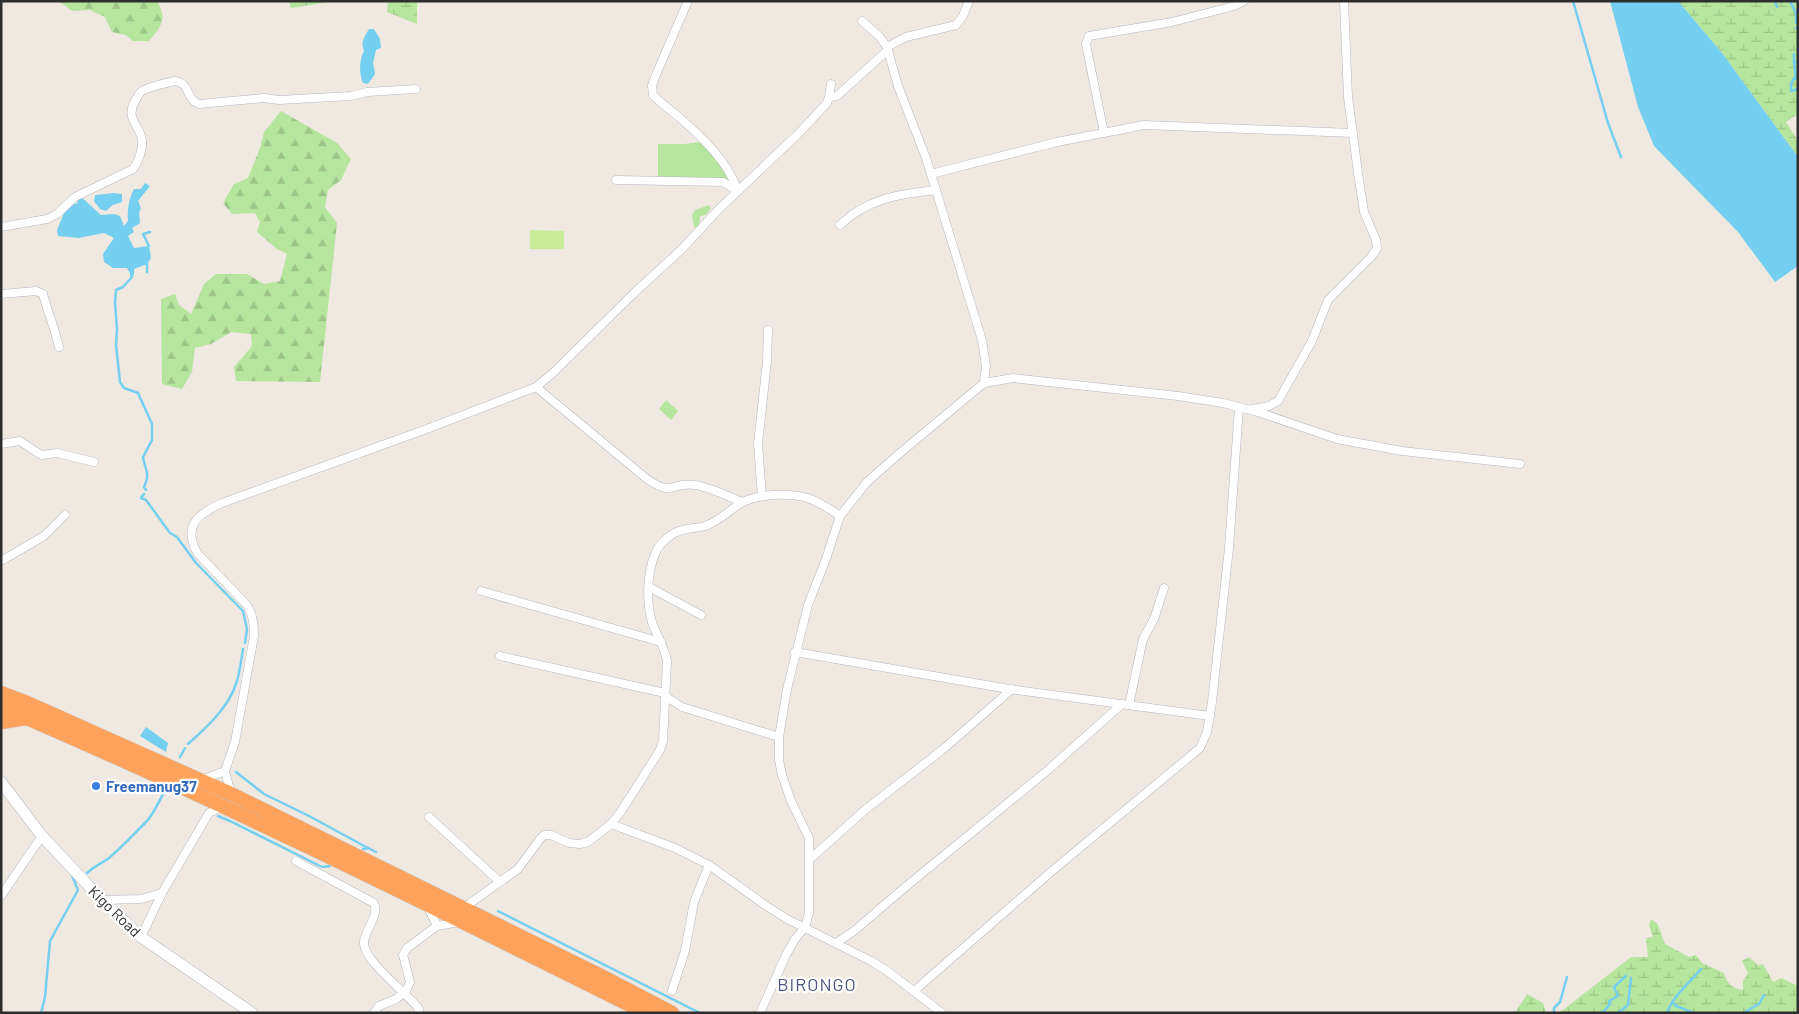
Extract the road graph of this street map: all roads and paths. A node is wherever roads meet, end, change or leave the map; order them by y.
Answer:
1 (688, 1) edge
2 (969, 1) edge
3 (1244, 1) edge
4 (1344, 1) edge
5 (862, 21) dead end
6 (888, 49) junction
7 (831, 84) dead end
8 (416, 89) dead end
9 (829, 97) junction
10 (1104, 133) junction
11 (1353, 133) junction
12 (931, 174) junction
13 (616, 180) dead end
14 (936, 190) junction
15 (738, 191) junction
16 (840, 224) dead end
17 (1, 227) edge
18 (1, 294) edge
19 (768, 330) dead end
20 (59, 348) dead end
21 (984, 383) junction
22 (536, 387) junction
23 (1239, 406) junction
24 (1251, 410) junction
25 (1, 444) edge
26 (94, 462) dead end
27 (1520, 464) dead end
28 (762, 496) junction
29 (742, 502) junction
30 (65, 515) dead end
31 (840, 516) junction
32 (1, 560) edge
33 (649, 587) junction
34 (1164, 588) dead end
35 (481, 591) dead end
36 (701, 615) dead end
37 (661, 642) junction
38 (795, 652) junction
39 (500, 656) dead end
40 (1012, 689) junction
41 (1, 693) edge
42 (665, 695) junction
43 (1125, 704) junction
44 (1, 707) edge
45 (1210, 716) junction
46 (27, 718) junction
47 (1, 722) edge
48 (779, 737) junction
49 (225, 770) junction
50 (200, 780) junction
51 (1, 782) edge
52 (206, 798) junction
53 (227, 800) junction
54 (209, 813) junction
55 (429, 817) dead end
56 (610, 824) junction
57 (42, 836) junction
58 (809, 860) junction
59 (296, 861) dead end
60 (709, 864) junction
61 (500, 882) junction
62 (162, 894) junction
63 (1, 896) edge
64 (102, 900) junction
65 (427, 905) junction
66 (480, 907) junction
67 (462, 915) junction
68 (437, 926) junction
69 (805, 926) junction
70 (141, 937) junction
71 (836, 943) junction
72 (672, 991) dead end
73 (914, 991) junction
74 (404, 994) junction
75 (252, 1013) edge
76 (374, 1013) edge
77 (418, 1013) edge
78 (646, 1013) edge
79 (672, 1013) edge
80 (760, 1013) edge
81 (942, 1013) edge

1 - 15 street
2 - 6 street
3 - 10 street
4 - 11 street
5 - 6 street
6 - 9 street
6 - 12 street
7 - 9 street
8 - 17 street
9 - 15 street
10 - 11 street
10 - 12 street
11 - 24 street
12 - 14 street
13 - 15 street
14 - 16 street
14 - 21 street
15 - 22 street
18 - 20 street
19 - 28 street
21 - 23 street
21 - 31 street
22 - 29 street
22 - 49 street
23 - 24 street
23 - 45 street
24 - 27 street
25 - 26 street
28 - 29 street
28 - 31 street
29 - 33 street
30 - 32 street
31 - 38 street
33 - 36 street
33 - 37 street
34 - 43 street
35 - 37 street
37 - 42 street
38 - 40 street
38 - 48 street
39 - 42 street
40 - 43 street
40 - 58 street
41 - 50 highway
42 - 48 street
42 - 56 street
43 - 45 street
43 - 71 street
44 - 46 highway
45 - 73 street
46 - 47 highway
46 - 52 highway
48 - 58 street
49 - 50 street
49 - 53 street
50 - 53 highway
51 - 57 street, Kigo Road
52 - 53 highway
52 - 54 street
53 - 54 street
53 - 65 highway
53 - 67 highway
54 - 62 street
55 - 61 street
56 - 60 street
56 - 61 street
57 - 63 street
57 - 64 street, Kigo Road
58 - 69 street
59 - 74 street
60 - 69 street
60 - 72 street
61 - 66 street
62 - 64 street
62 - 70 street
64 - 70 street, Kigo Road
65 - 67 highway
65 - 68 street
66 - 67 highway
66 - 79 highway
67 - 68 street
67 - 78 highway
68 - 74 street
69 - 71 street
69 - 80 street
70 - 75 street, Kigo Road
71 - 73 street
73 - 81 street
74 - 76 street
74 - 77 street

